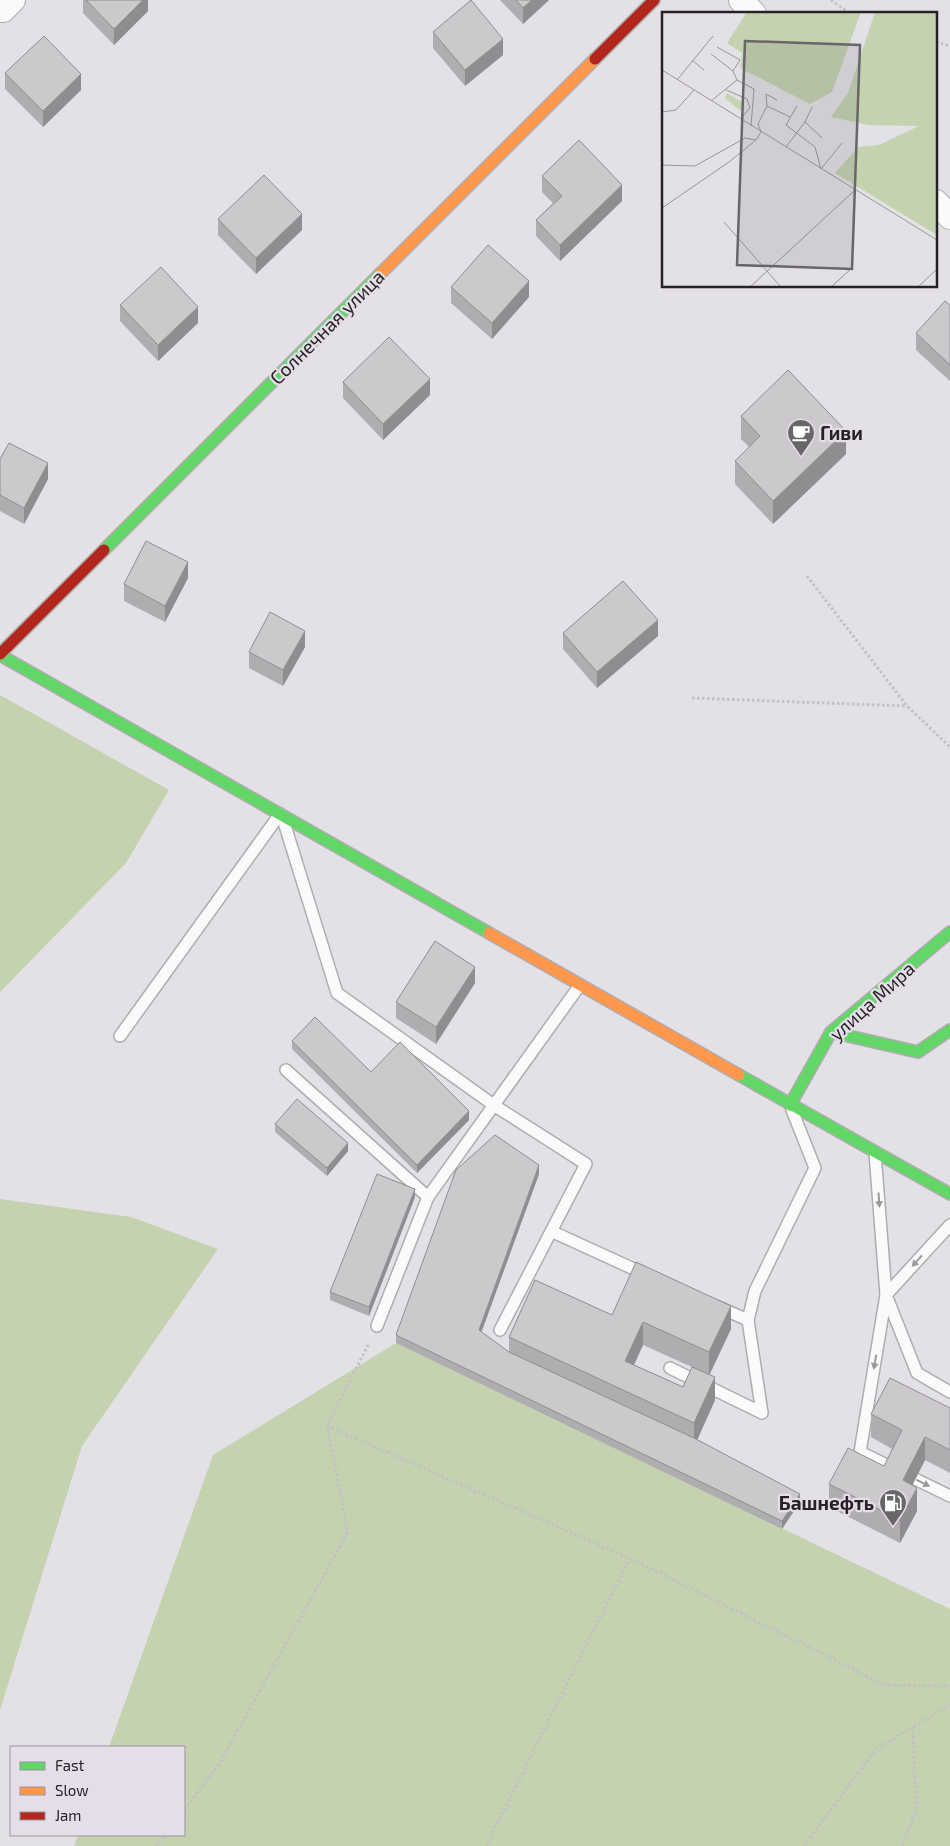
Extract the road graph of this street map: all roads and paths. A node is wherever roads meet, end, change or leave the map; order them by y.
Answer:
1 (654, 0) edge
2 (740, 0) edge
3 (831, 0) edge
4 (752, 12) edge
5 (849, 12) edge
6 (938, 204) edge
7 (950, 217) edge
8 (807, 576) dead end
9 (0, 654) edge
10 (692, 698) dead end
11 (907, 706) junction
12 (950, 747) edge
13 (281, 812) junction
14 (950, 932) edge
15 (581, 984) junction
16 (950, 1030) edge
17 (831, 1032) junction
18 (120, 1036) dead end
19 (286, 1070) dead end
20 (790, 1105) junction
21 (495, 1106) junction
22 (875, 1152) junction
23 (950, 1194) edge
24 (428, 1197) junction
25 (950, 1225) edge
26 (553, 1232) junction
27 (659, 1280) edge
28 (886, 1295) junction
29 (704, 1300) edge
30 (748, 1320) junction
31 (377, 1326) joint
32 (500, 1330) dead end
33 (670, 1368) dead end
34 (950, 1392) edge
35 (327, 1426) junction
36 (950, 1496) edge
37 (630, 1558) junction
38 (950, 1686) edge
39 (950, 1704) edge
40 (913, 1726) junction
41 (185, 1809) edge
42 (164, 1836) edge
43 (156, 1846) edge
44 (486, 1846) edge
45 (804, 1846) edge
46 (902, 1846) edge

1 - 9 main road, Солнечная улица
2 - 4 street
3 - 5 path
6 - 7 street
8 - 11 path
9 - 13 main road
10 - 11 path
11 - 12 path
13 - 15 main road
13 - 18 lane
13 - 21 lane
14 - 17 main road, улица Мира
15 - 20 main road
15 - 21 lane
16 - 17 main road
17 - 20 main road, улица Мира
19 - 24 lane
20 - 22 main road
20 - 30 lane
21 - 24 lane
21 - 26 lane
22 - 23 main road
22 -> 28 lane
24 - 31 lane
25 -> 28 lane
26 - 27 lane
26 - 32 lane
28 - 34 lane
28 -> 36 lane
29 - 30 lane
30 - 33 lane
31 - 35 path
35 - 37 path
35 - 41 path
37 - 38 path
37 - 44 path
39 - 40 path
40 - 45 path
40 - 46 path
42 - 43 path

